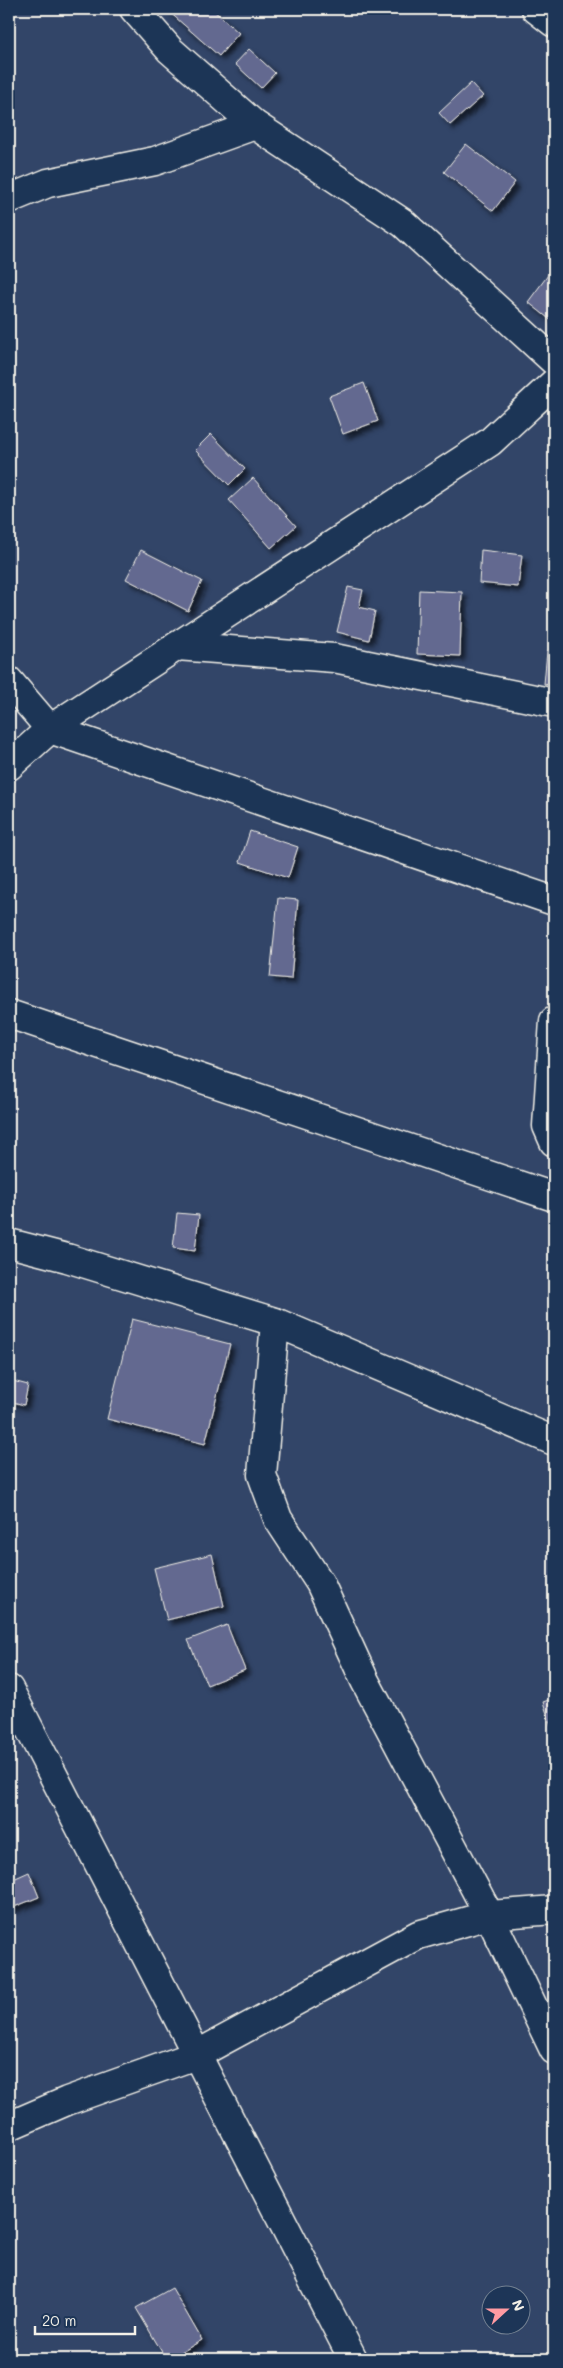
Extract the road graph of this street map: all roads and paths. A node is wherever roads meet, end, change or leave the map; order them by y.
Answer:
1 (134, 9) edge
2 (536, 9) edge
3 (554, 23) edge
4 (255, 124) junction
5 (9, 199) edge
6 (554, 360) edge
7 (554, 383) edge
8 (177, 646) junction
9 (9, 680) edge
10 (554, 703) edge
11 (50, 728) junction
12 (9, 766) edge
13 (554, 901) edge
14 (9, 1014) edge
15 (554, 1021) edge
16 (554, 1142) edge
17 (554, 1197) edge
18 (9, 1244) edge
19 (274, 1322) junction
20 (554, 1440) edge
21 (9, 1689) edge
22 (554, 1910) edge
23 (489, 1916) junction
24 (554, 2050) edge
25 (196, 2055) junction
26 (9, 2126) edge
27 (353, 2359) edge

1 - 4 street
2 - 3 street
4 - 5 street
4 - 6 street
7 - 8 street
8 - 10 street
8 - 11 street
9 - 11 street
11 - 12 street
11 - 13 street
14 - 17 street
15 - 16 street
18 - 19 street
19 - 20 street
19 - 23 street
21 - 25 street
22 - 23 street
23 - 24 street
23 - 25 street
25 - 26 street
25 - 27 street

